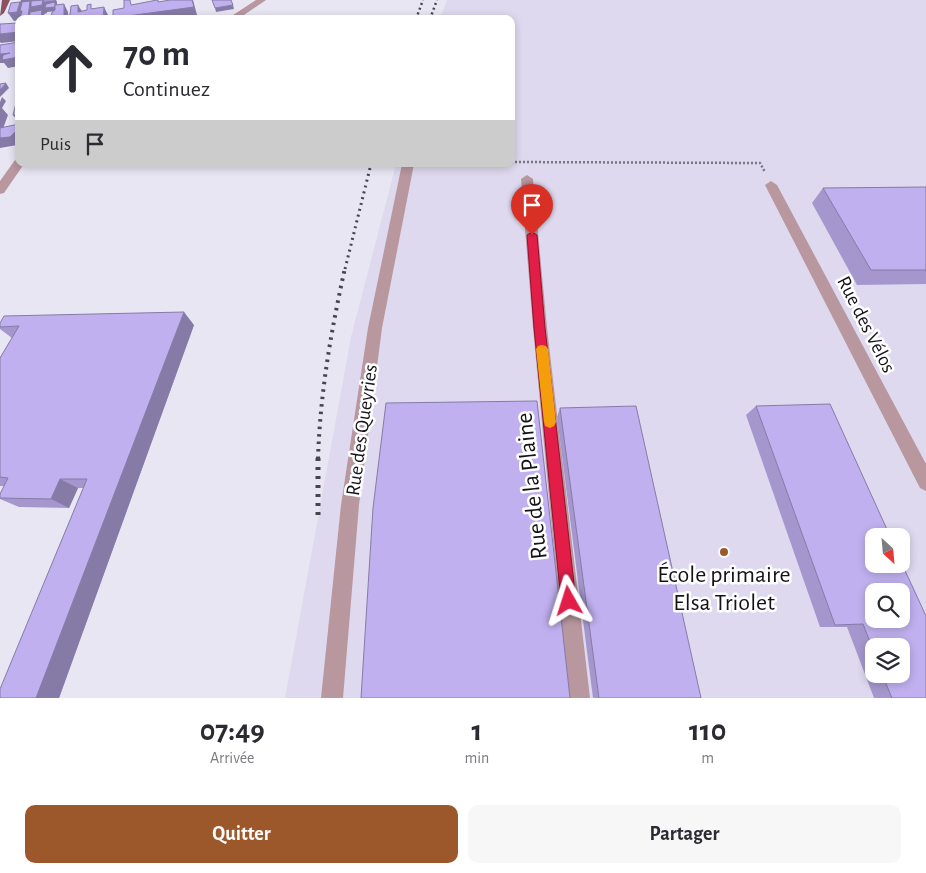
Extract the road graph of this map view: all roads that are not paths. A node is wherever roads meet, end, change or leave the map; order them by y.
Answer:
1 (6, 0) edge
2 (262, 0) edge
3 (0, 13) edge
4 (238, 15) edge
5 (16, 167) edge
6 (407, 167) edge
7 (527, 179) dead end
8 (772, 185) dead end
9 (0, 190) edge
10 (926, 482) edge
11 (332, 698) edge
12 (579, 698) edge

1 - 3 main road
2 - 4 street
5 - 9 street
6 - 11 street, Rue des Queyries
7 - 12 street, Rue de la Plaine
8 - 10 street, Rue des Vélos

